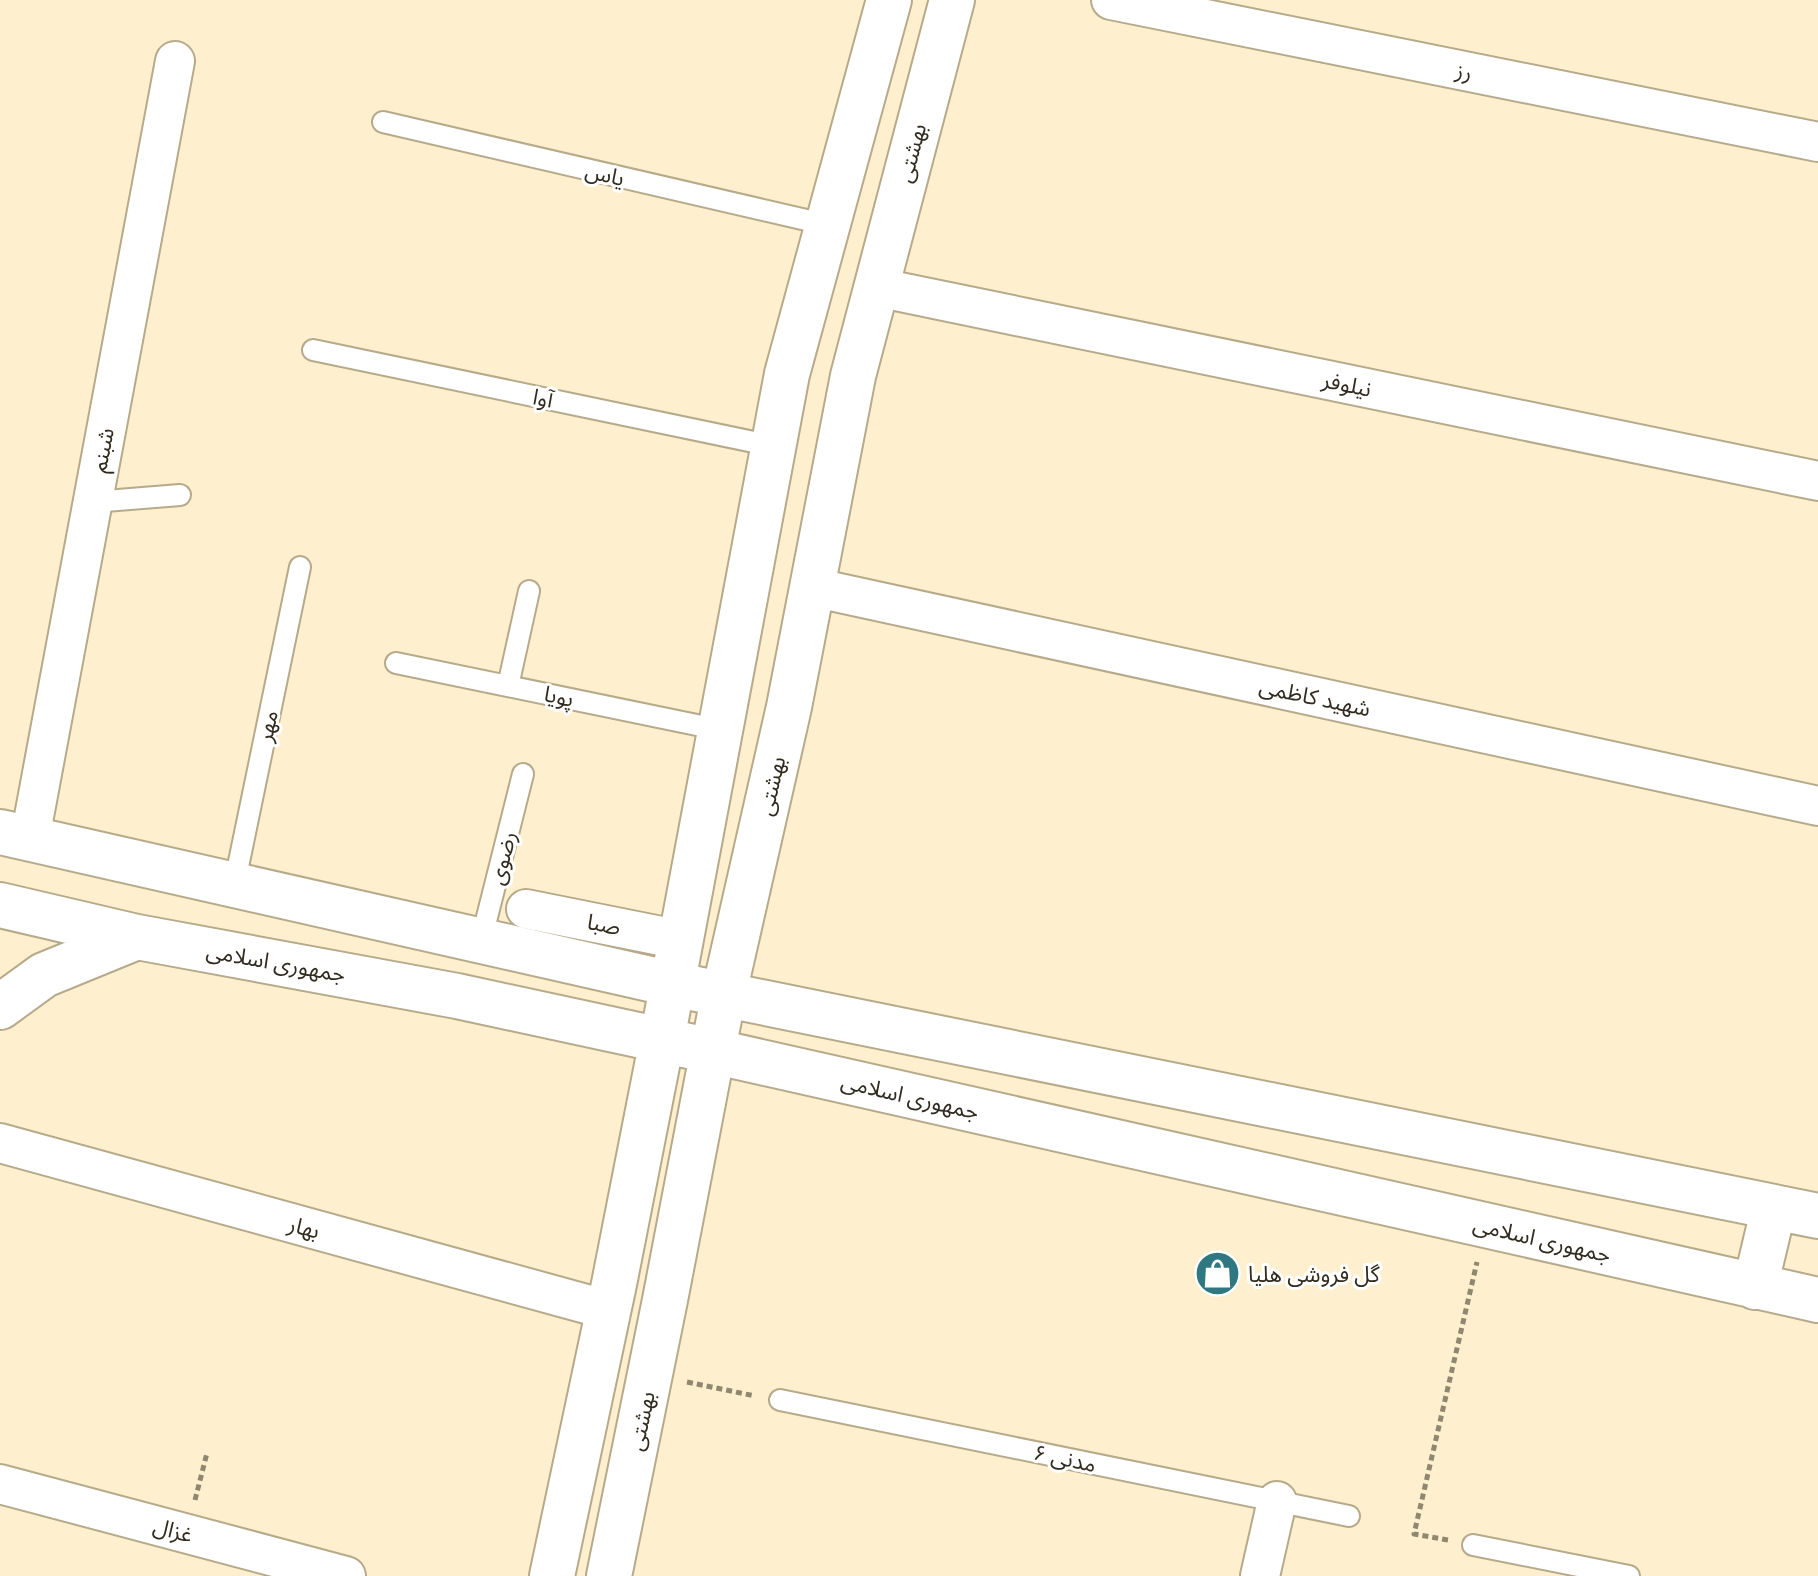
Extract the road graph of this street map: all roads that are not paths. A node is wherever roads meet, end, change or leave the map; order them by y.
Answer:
1 (889, 0) edge
2 (952, 0) edge
3 (1111, 0) edge
4 (175, 61) dead end
5 (383, 122) dead end
6 (1818, 142) edge
7 (828, 225) junction
8 (876, 287) junction
9 (313, 350) dead end
10 (773, 446) junction
11 (1818, 481) edge
12 (180, 495) dead end
13 (93, 502) junction
14 (300, 567) dead end
15 (812, 587) junction
16 (529, 591) dead end
17 (396, 663) dead end
18 (508, 686) junction
19 (721, 730) junction
20 (523, 774) dead end
21 (711, 783) junction
22 (768, 799) junction
23 (1818, 806) edge
24 (15, 835) edge
25 (234, 886) junction
26 (0, 905) edge
27 (526, 909) dead end
28 (137, 937) junction
29 (681, 940) junction
30 (481, 941) junction
31 (672, 984) junction
32 (724, 993) junction
33 (457, 996) junction
34 (0, 1007) edge
35 (872, 1024) junction
36 (662, 1040) junction
37 (712, 1051) junction
38 (852, 1082) junction
39 (0, 1143) edge
40 (1774, 1207) junction
41 (1818, 1216) edge
42 (1755, 1287) junction
43 (611, 1297) junction
44 (665, 1300) junction
45 (1818, 1300) edge
46 (780, 1400) road end
47 (0, 1484) edge
48 (1277, 1501) junction
49 (1349, 1516) dead end
50 (1473, 1545) road end
51 (1546, 1568) edge
52 (346, 1576) edge
53 (552, 1576) edge
54 (609, 1576) edge
55 (1260, 1576) edge
56 (1629, 1576) edge

1 - 7 main road
2 - 8 main road, بهشتی
3 - 6 street, رز
4 - 13 street, شبنم
5 - 7 lane, یاس
7 - 10 main road
8 - 11 street, نیلوفر
8 - 15 main road, بهشتی
9 - 10 lane, آوا
10 - 19 main road
12 - 13 lane
13 - 24 street, شبنم
14 - 25 lane, مهر
15 - 22 main road, بهشتی
15 - 23 street, شهید کاظمی
16 - 18 lane
17 - 18 lane, پویا
18 - 19 lane, پویا
19 - 21 main road
20 - 30 lane, رضوی
21 - 22 main road
21 - 29 main road
22 - 32 main road, بهشتی
24 - 25 main road
25 - 30 main road
26 - 28 main road, جمهوری اسلامی
27 - 29 street, صبا
28 - 33 main road, جمهوری اسلامی
28 - 34 main road
29 - 31 main road
30 - 31 main road
30 - 33 main road
31 - 32 main road
31 - 36 main road
32 - 35 main road
32 - 37 main road, بهشتی
33 - 36 main road, جمهوری اسلامی
35 - 38 main road
35 - 40 main road
36 - 37 main road, جمهوری اسلامی
36 - 43 main road
37 - 38 main road, جمهوری اسلامی
37 - 44 main road, بهشتی
38 - 42 main road, جمهوری اسلامی
39 - 43 street, بهار
40 - 41 main road
40 - 42 main road
42 - 45 main road, جمهوری اسلامی
43 - 44 main road
43 - 53 main road
44 - 54 main road, بهشتی
46 - 48 lane, مدنی ۶
47 - 52 street, غزال
48 - 49 lane, مدنی ۶
48 - 55 street
50 - 51 lane
51 - 56 lane

